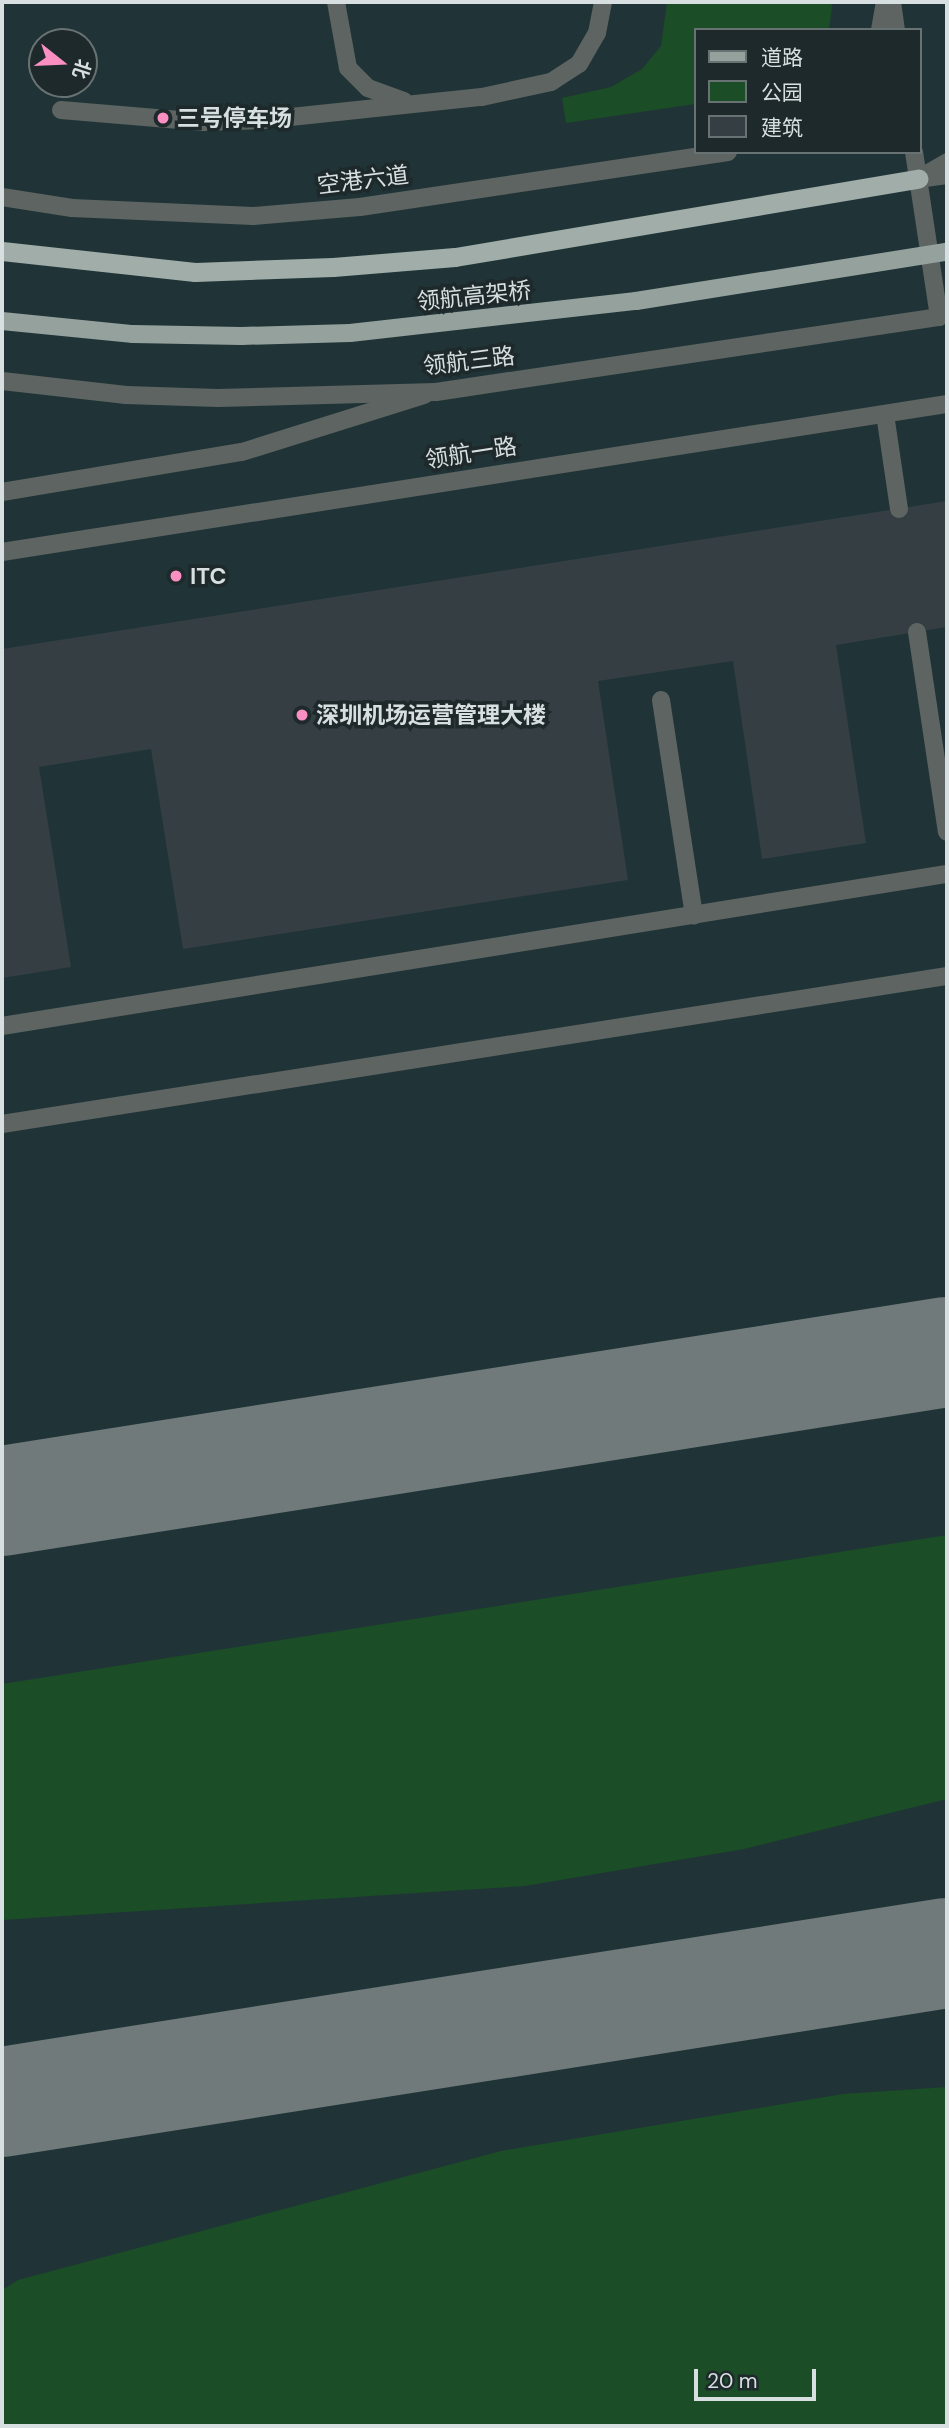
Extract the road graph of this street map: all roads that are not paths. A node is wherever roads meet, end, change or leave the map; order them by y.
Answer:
1 (336, 2) edge
2 (603, 2) edge
3 (885, 2) edge
4 (892, 2) edge
5 (880, 28) edge
6 (896, 28) edge
7 (418, 104) junction
8 (61, 110) dead end
9 (715, 154) edge
10 (914, 154) edge
11 (947, 162) edge
12 (947, 175) edge
13 (918, 179) junction
14 (2, 197) edge
15 (2, 251) edge
16 (947, 252) edge
17 (943, 317) edge
18 (2, 321) edge
19 (2, 381) edge
20 (436, 392) junction
21 (947, 404) edge
22 (885, 414) junction
23 (2, 492) edge
24 (899, 509) dead end
25 (2, 552) edge
26 (917, 632) dead end
27 (661, 700) dead end
28 (947, 832) edge
29 (947, 874) edge
30 (694, 915) junction
31 (947, 976) edge
32 (2, 1026) edge
33 (2, 1124) edge

1 - 7 street
2 - 7 street
3 - 5 street
4 - 6 street
7 - 8 street
9 - 14 street, 空港六道
10 - 13 street
11 - 13 street
12 - 13 street
13 - 15 highway
13 - 17 street
16 - 18 main road, 领航高架桥, bridge
17 - 20 street, 领航三路
19 - 20 street, 领航三路
20 - 23 street
21 - 22 street, 领航一路
22 - 24 street
22 - 25 street, 领航一路
26 - 28 street
27 - 30 street
29 - 30 street
30 - 32 street
31 - 33 street

